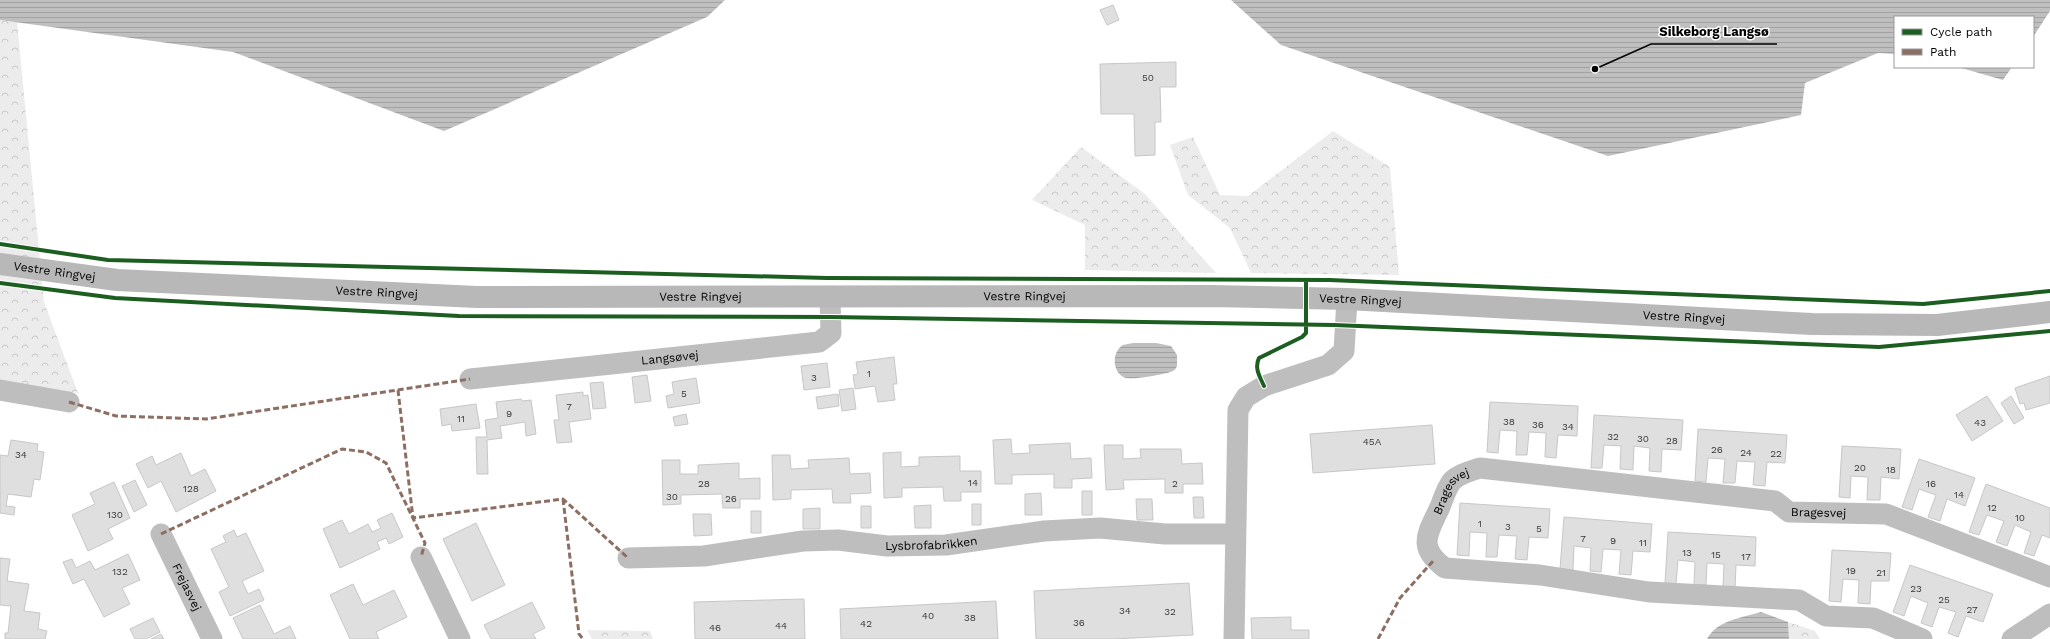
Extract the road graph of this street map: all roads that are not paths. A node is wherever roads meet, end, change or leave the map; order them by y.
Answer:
1 (0, 264) edge
2 (830, 297) junction
3 (1347, 299) junction
4 (2050, 312) edge
5 (470, 379) dead end
6 (0, 390) edge
7 (69, 402) dead end
8 (161, 534) dead end
9 (1235, 534) junction
10 (421, 557) dead end
11 (628, 558) dead end
12 (2050, 578) edge
13 (2050, 614) edge
14 (212, 639) edge
15 (460, 639) edge
16 (1234, 639) edge
17 (1922, 639) edge
18 (2012, 639) edge

1 - 2 main road, Vestre Ringvej
2 - 3 main road, Vestre Ringvej
2 - 5 street, Langsøvej
3 - 4 main road, Vestre Ringvej
3 - 9 street
6 - 7 street
8 - 14 street, Frejasvej
9 - 11 street, Lysbrofabrikken
9 - 16 street
10 - 15 street
12 - 17 street, Bragesvej
13 - 18 street

